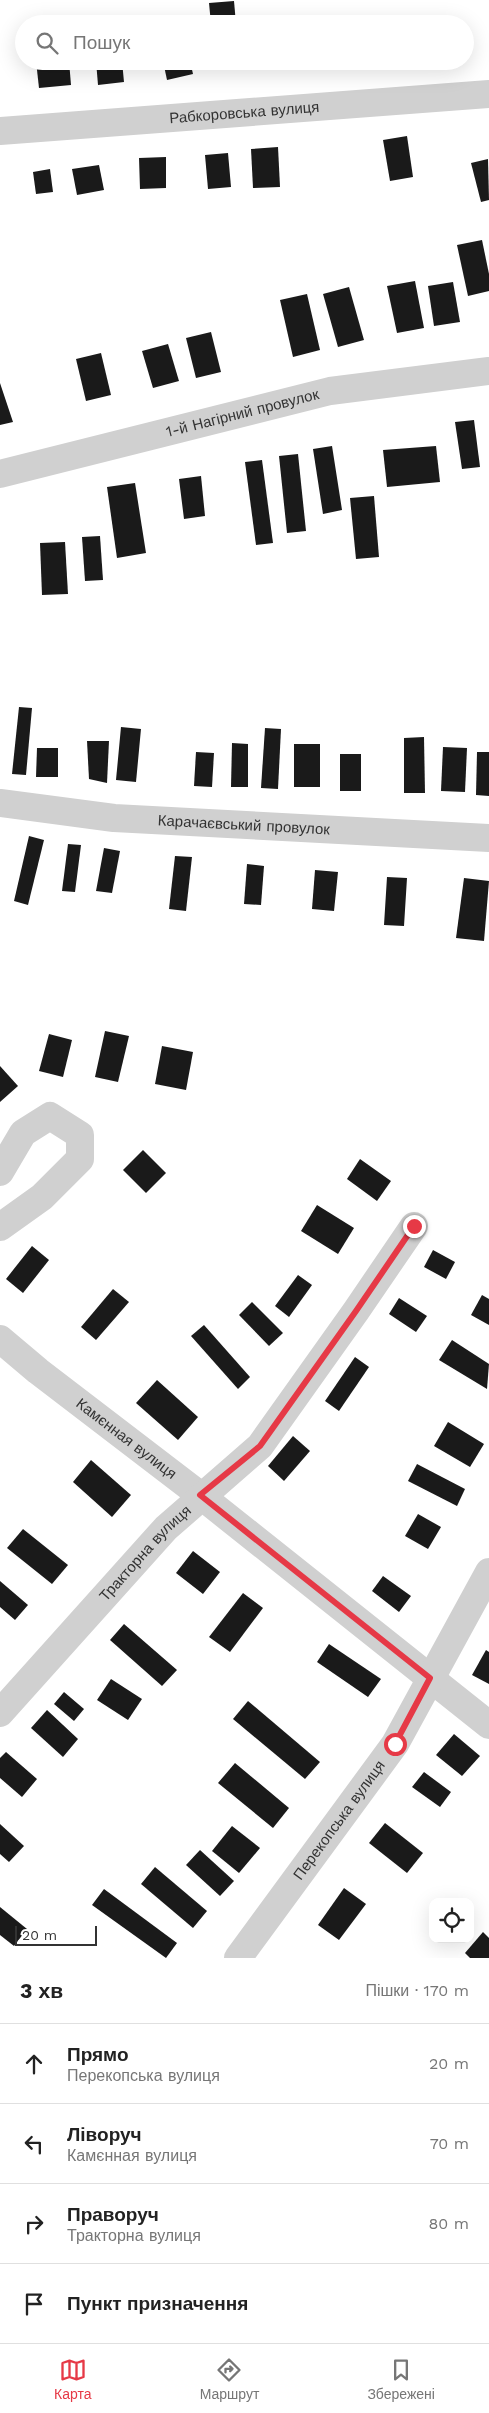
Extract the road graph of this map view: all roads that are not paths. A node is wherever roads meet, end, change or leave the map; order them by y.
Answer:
1 (489, 94) edge
2 (0, 131) edge
3 (489, 371) edge
4 (0, 474) edge
5 (0, 802) edge
6 (489, 838) edge
7 (0, 1172) edge
8 (414, 1226) dead end
9 (0, 1227) edge
10 (0, 1339) edge
11 (200, 1495) junction
12 (489, 1572) edge
13 (430, 1678) junction
14 (0, 1713) edge
15 (489, 1724) edge
16 (238, 1958) edge

1 - 2 street, Рабкоровська вулиця
3 - 4 street, 1-й Нагірний провулок
5 - 6 street, Карачаєвський провулок
7 - 9 street
8 - 11 street, Тракторна вулиця
10 - 11 street, Камєнная вулиця
11 - 13 street, Камєнная вулиця
11 - 14 street, Тракторна вулиця
12 - 13 street, Перекопська вулиця
13 - 15 street, Камєнная вулиця
13 - 16 street, Перекопська вулиця

